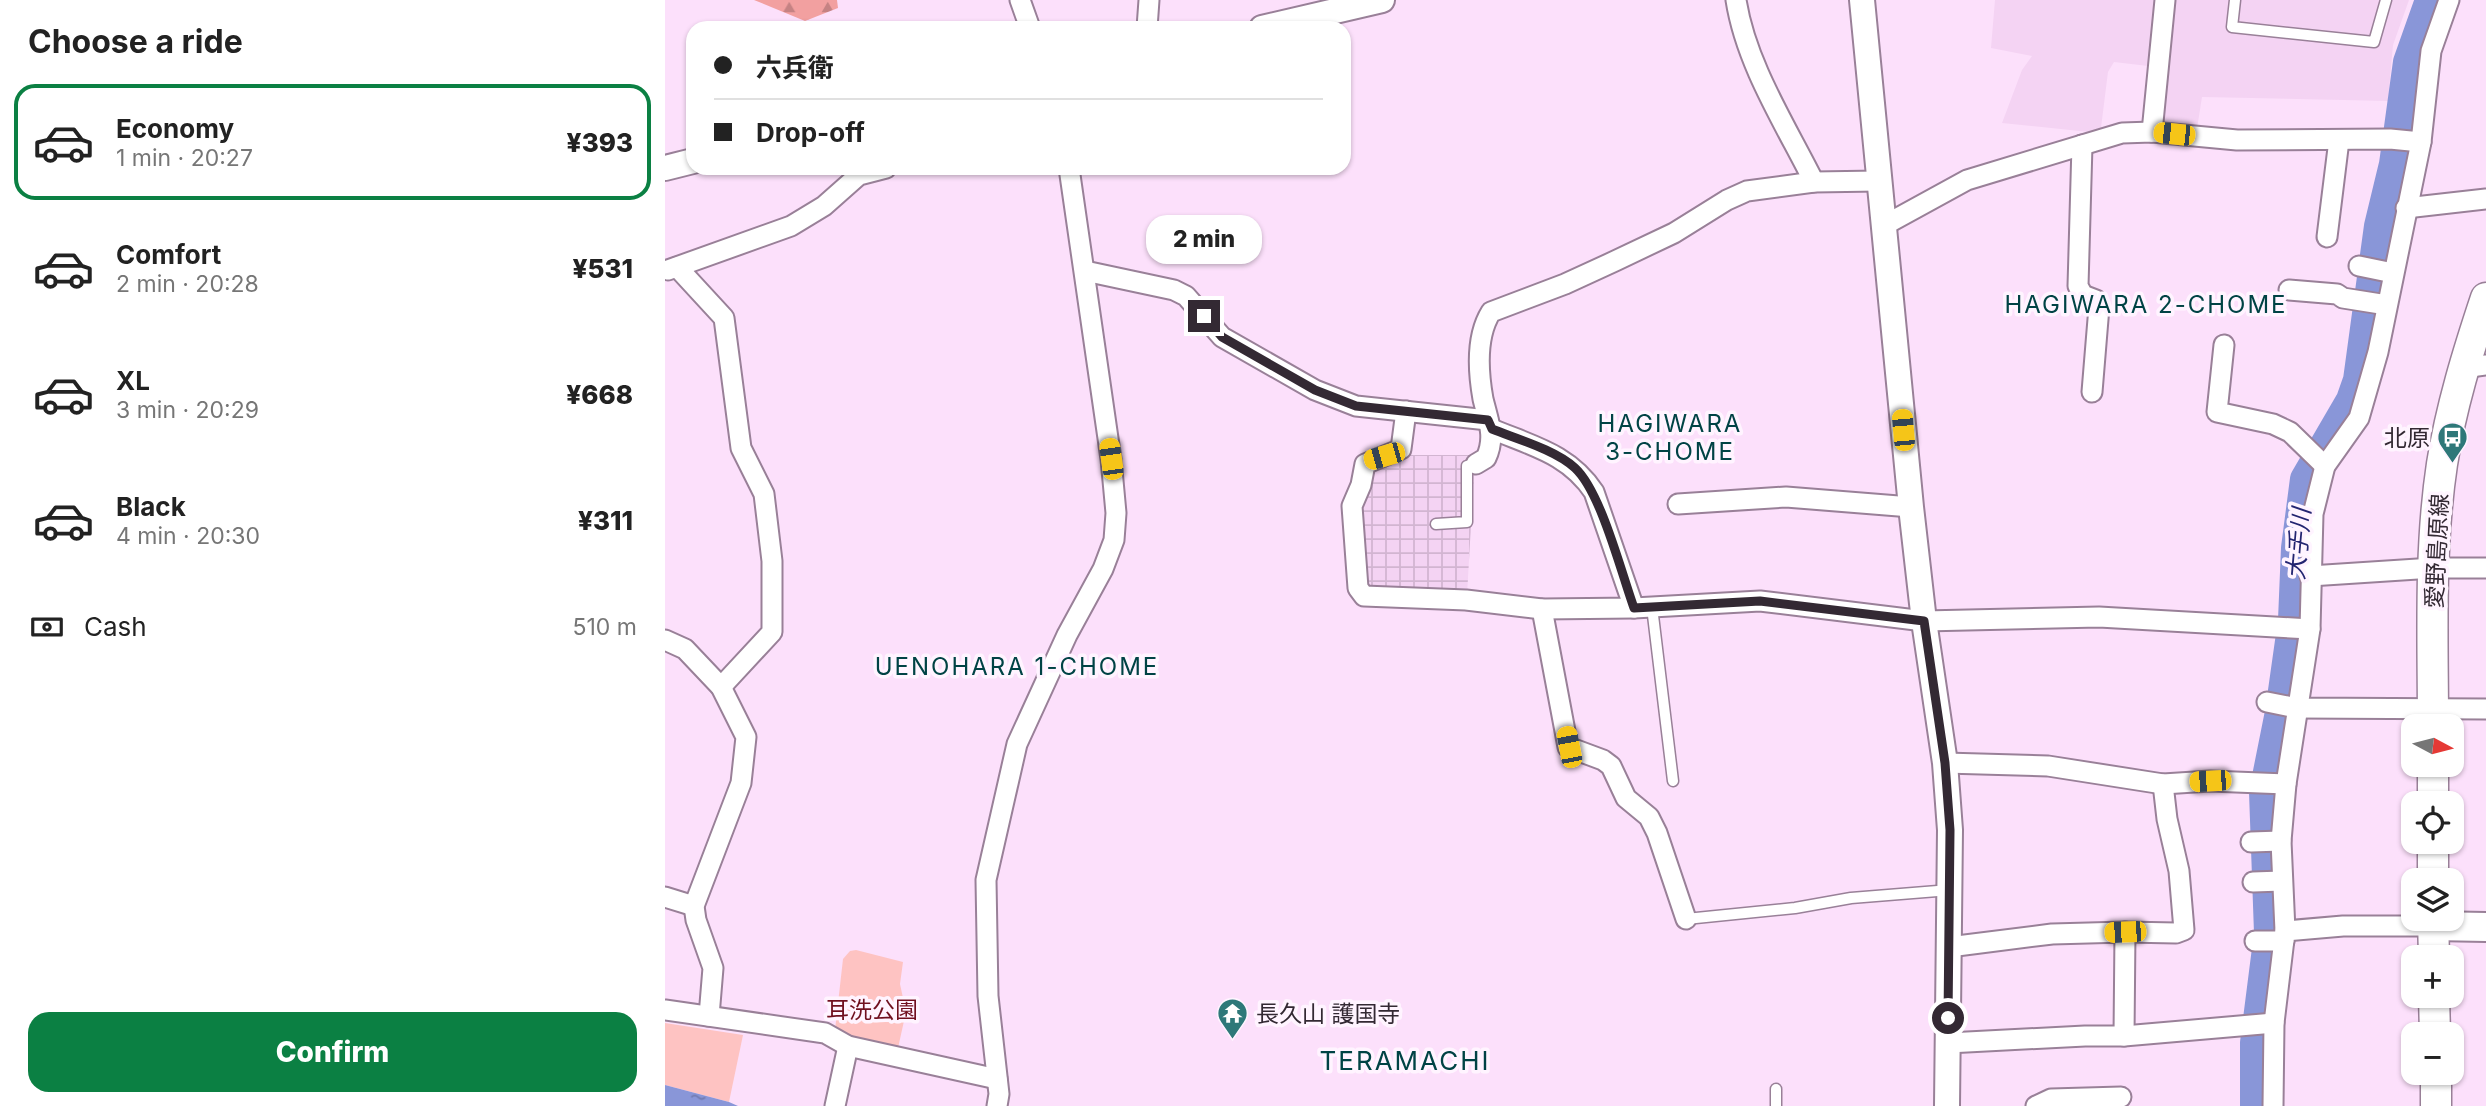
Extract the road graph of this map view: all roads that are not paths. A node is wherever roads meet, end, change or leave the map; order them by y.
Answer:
1 (1020, 0) edge
2 (1149, 0) edge
3 (1382, 0) edge
4 (1736, 0) edge
5 (1862, 0) edge
6 (2165, 0) edge
7 (2235, 0) edge
8 (2386, 0) edge
9 (2449, 0) edge
10 (1028, 21) edge
11 (1148, 21) edge
12 (1292, 21) edge
13 (2152, 132) junction
14 (2339, 140) junction
15 (2419, 141) junction
16 (2082, 145) junction
17 (686, 163) edge
18 (665, 168) edge
19 (859, 175) edge
20 (1070, 175) edge
21 (1878, 181) junction
22 (1814, 182) junction
23 (2486, 199) edge
24 (2406, 208) junction
25 (1883, 226) junction
26 (2327, 237) dead end
27 (2361, 267) dead end
28 (671, 269) edge
29 (1085, 271) junction
30 (2389, 272) junction
31 (2290, 290) dead end
32 (2486, 298) edge
33 (2383, 304) junction
34 (2224, 345) dead end
35 (2475, 366) edge
36 (2092, 392) dead end
37 (1406, 411) junction
38 (1490, 424) junction
39 (1476, 464) joint
40 (2323, 465) junction
41 (1678, 504) dead end
42 (1910, 507) junction
43 (1436, 524) dead end
44 (2433, 568) junction
45 (2486, 568) edge
46 (2310, 576) junction
47 (1643, 607) junction
48 (1542, 609) junction
49 (1924, 621) junction
50 (2308, 629) junction
51 (665, 640) edge
52 (721, 687) junction
53 (2269, 702) dead end
54 (2294, 707) junction
55 (2486, 709) edge
56 (2433, 714) edge
57 (2457, 714) edge
58 (2401, 715) edge
59 (1945, 763) junction
60 (1673, 781) dead end
61 (2163, 784) junction
62 (2283, 784) junction
63 (2279, 841) junction
64 (2253, 842) dead end
65 (2255, 881) dead end
66 (2280, 881) junction
67 (1950, 890) junction
68 (665, 897) edge
69 (694, 906) junction
70 (1686, 919) joint
71 (2401, 923) edge
72 (2464, 925) edge
73 (2486, 927) edge
74 (2125, 932) junction
75 (2284, 937) junction
76 (2257, 940) dead end
77 (1949, 947) junction
78 (665, 1010) edge
79 (709, 1016) junction
80 (2271, 1023) junction
81 (2124, 1036) junction
82 (1948, 1042) junction
83 (848, 1046) junction
84 (997, 1079) junction
85 (2436, 1085) edge
86 (1776, 1089) dead end
87 (2121, 1097) dead end
88 (835, 1106) edge
89 (997, 1106) edge
90 (1776, 1106) edge
91 (1947, 1106) edge
92 (2036, 1106) edge
93 (2273, 1106) edge
94 (2436, 1106) edge

1 - 10 street
2 - 11 street
3 - 12 street
4 - 22 street
5 - 21 street
6 - 13 street
7 - 8 lane
9 - 15 street
13 - 14 street
13 - 16 street
14 - 15 street
14 - 26 street
15 - 24 street
16 - 25 street
16 - 36 street
17 - 18 street
19 - 28 street
20 - 29 street
21 - 22 street
21 - 25 street
22 - 38 street
23 - 24 street
24 - 30 street
25 - 42 street
27 - 30 street
28 - 52 street
29 - 37 street
29 - 84 street
30 - 33 street
31 - 33 street
32 - 35 main road, 愛野島原線
33 - 40 street
34 - 40 street
35 - 44 main road, 愛野島原線
37 - 38 street
37 - 48 street
38 - 39 street
38 - 47 street
39 - 43 lane
40 - 46 street
41 - 42 street
42 - 49 street
44 - 45 street
44 - 46 street
44 - 56 main road, 愛野島原線
46 - 50 street
47 - 48 street
47 - 49 street
47 - 60 lane
48 - 70 street
49 - 50 street
49 - 59 street
50 - 54 street
51 - 52 street
52 - 69 street
53 - 54 street
54 - 58 street
54 - 62 street
55 - 57 street
59 - 61 street
59 - 67 street
61 - 62 street
61 - 74 street
62 - 63 street
63 - 64 street
63 - 66 street
65 - 66 street
66 - 75 street
67 - 70 lane
67 - 77 street
68 - 69 street
69 - 79 street
71 - 75 street
72 - 73 main road
74 - 77 street
74 - 81 street
75 - 76 street
75 - 80 street
77 - 82 street
78 - 79 street
79 - 83 street
80 - 81 street
80 - 93 street
81 - 82 street
82 - 91 street
83 - 84 street
83 - 88 street
84 - 89 street
85 - 94 main road
86 - 90 lane
87 - 92 street

